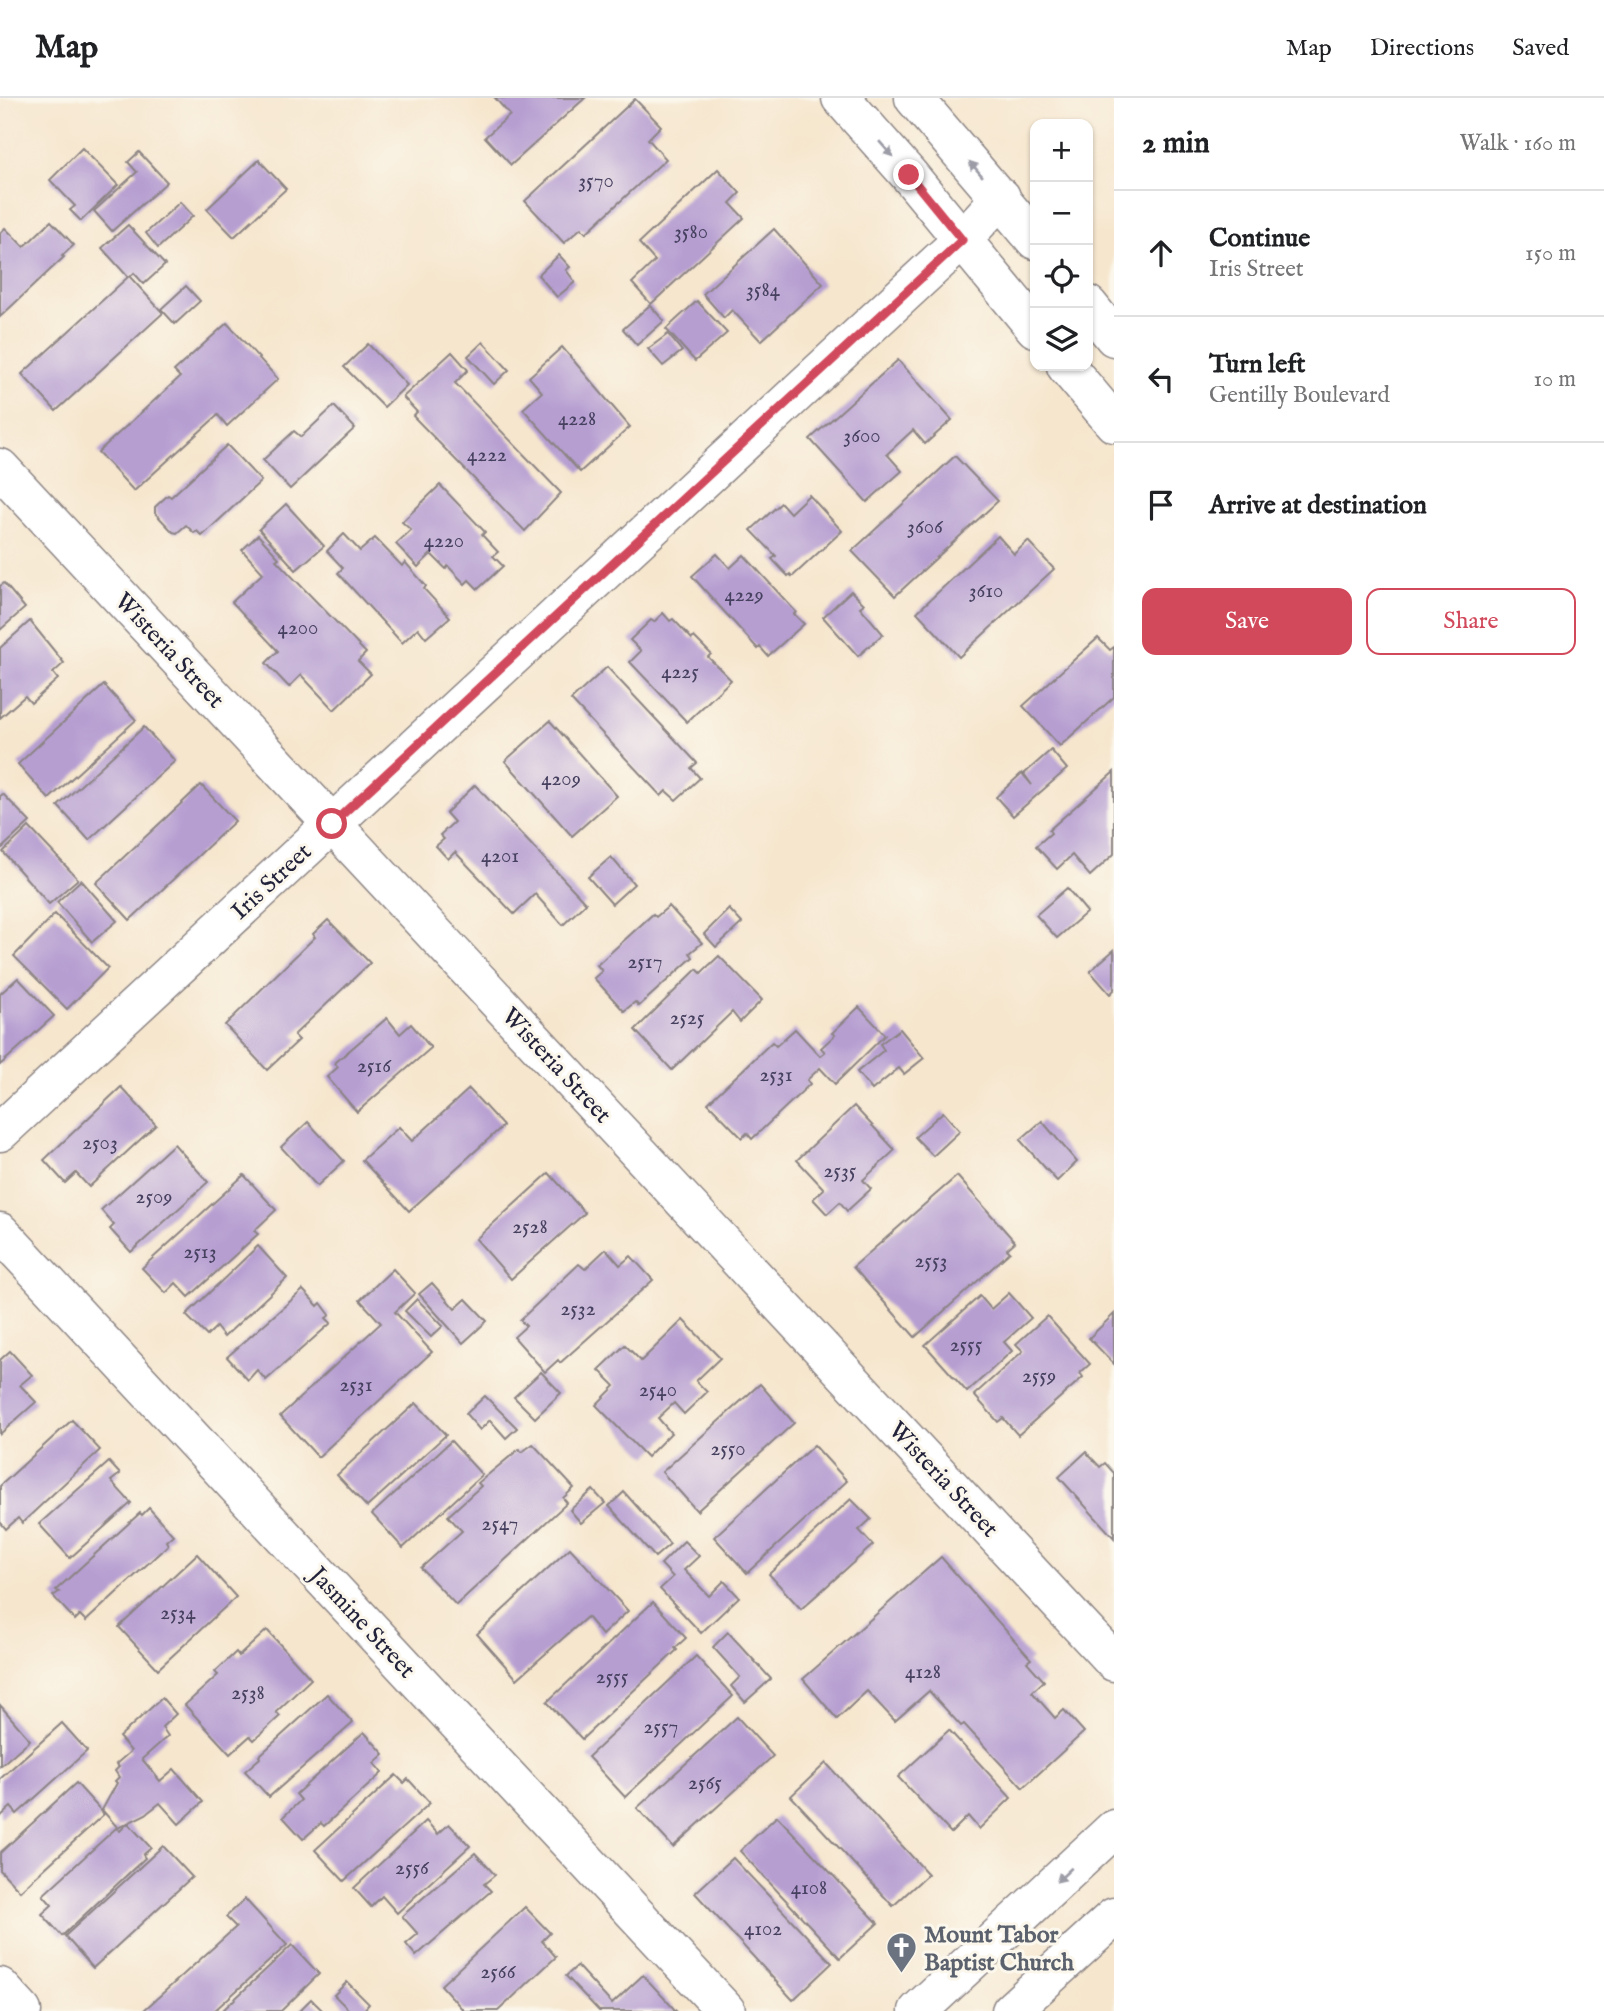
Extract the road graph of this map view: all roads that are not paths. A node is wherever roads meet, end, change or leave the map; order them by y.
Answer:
1 (841, 98) edge
2 (914, 98) edge
3 (1001, 197) junction
4 (1030, 234) edge
5 (962, 240) junction
6 (1090, 308) edge
7 (1030, 322) edge
8 (1114, 337) edge
9 (1070, 371) edge
10 (1114, 423) edge
11 (0, 468) edge
12 (332, 824) junction
13 (0, 1132) edge
14 (0, 1232) edge
15 (1114, 1662) edge
16 (1114, 1829) edge
17 (1114, 1917) edge
18 (0, 1987) edge
19 (22, 2011) edge
20 (726, 2011) edge
21 (918, 2011) edge
22 (1011, 2011) edge

1 -> 5 street
3 -> 2 street
3 - 4 street
3 - 5 street, Iris Street
5 - 7 street
5 - 12 street, Iris Street
6 - 8 street
9 - 10 street
11 - 12 street, Wisteria Street
12 - 13 street, Iris Street
12 - 15 street, Wisteria Street
14 - 20 street, Jasmine Street
16 -> 21 street
17 - 22 street
18 - 19 street

